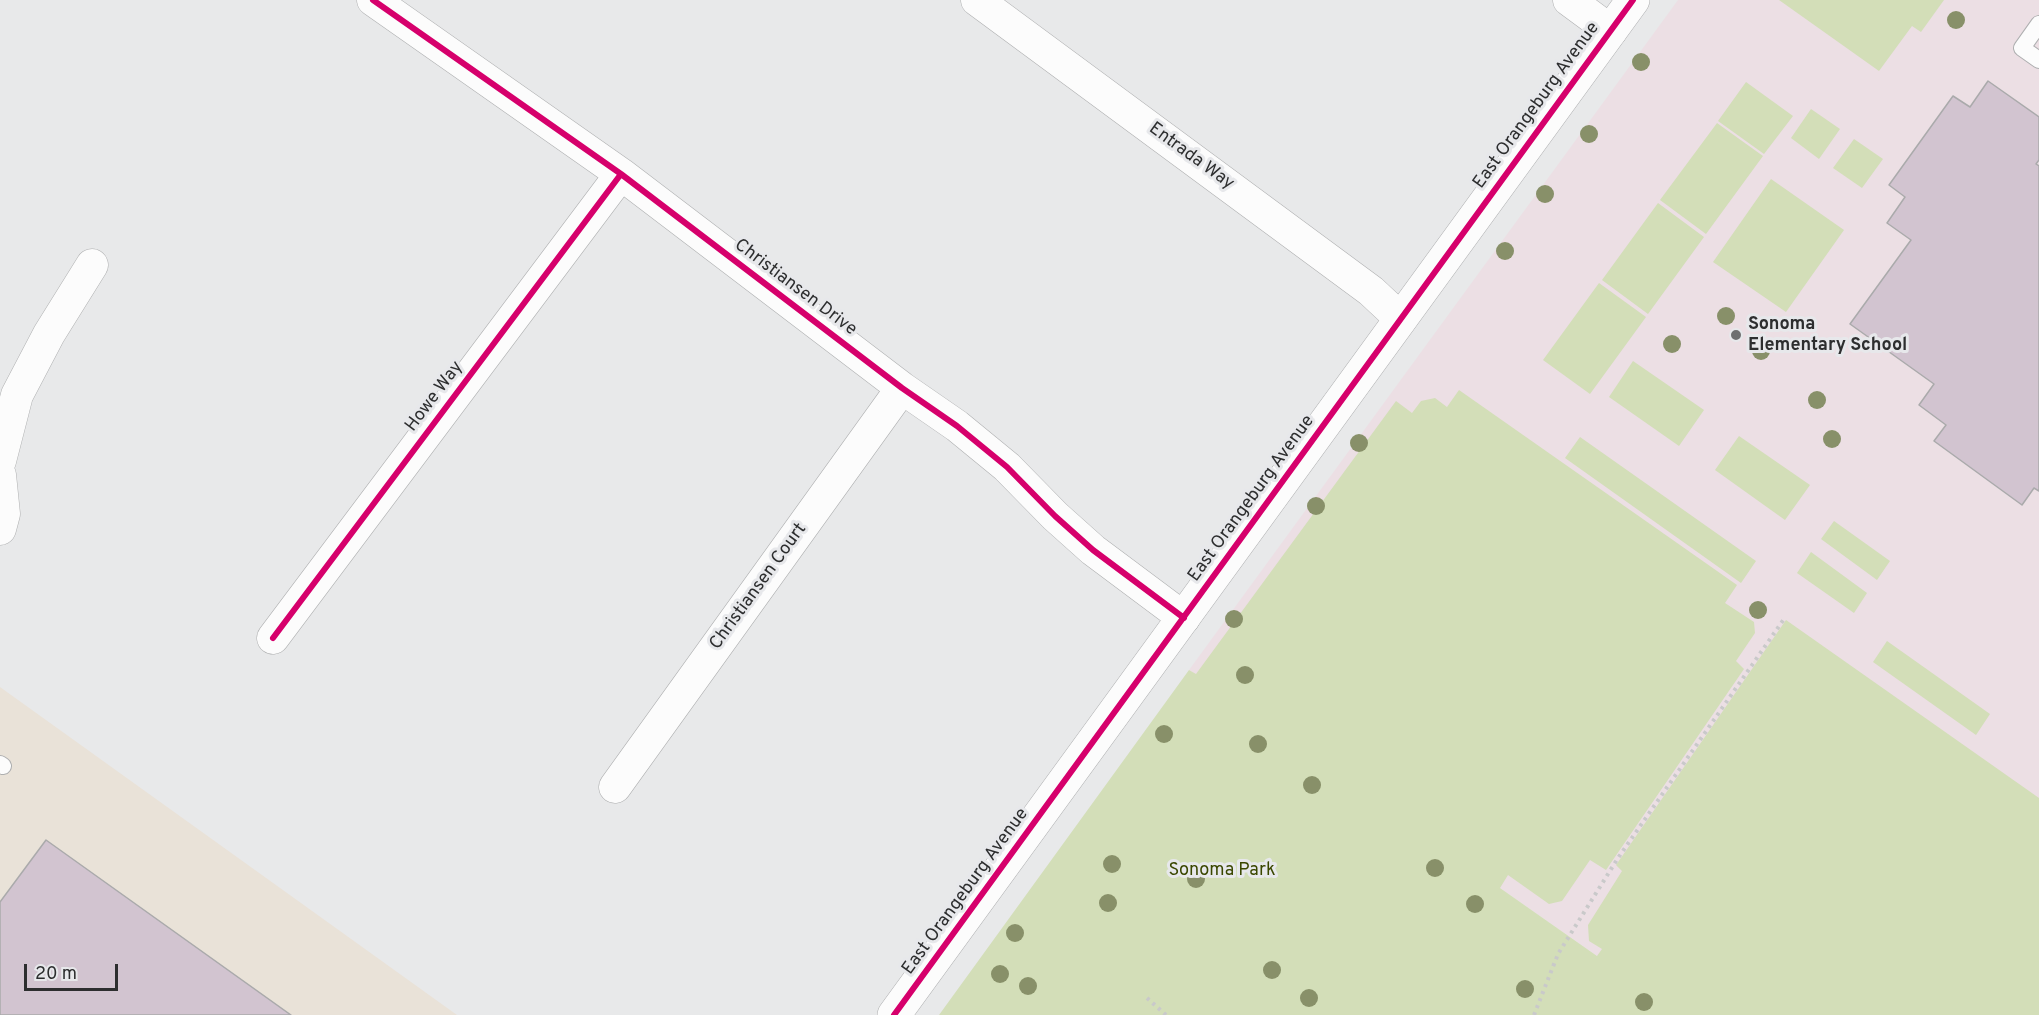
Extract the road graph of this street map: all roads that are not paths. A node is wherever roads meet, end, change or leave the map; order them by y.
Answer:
1 (373, 0) edge
2 (977, 0) edge
3 (1569, 0) edge
4 (1633, 0) edge
5 (2039, 24) edge
6 (1611, 31) junction
7 (2039, 60) edge
8 (621, 174) junction
9 (92, 265) dead end
10 (1401, 319) junction
11 (902, 388) junction
12 (0, 461) edge
13 (0, 475) edge
14 (0, 529) edge
15 (1184, 618) junction
16 (273, 638) dead end
17 (615, 787) dead end
18 (894, 1015) edge

1 - 8 street, Christiansen Drive
2 - 10 street, Entrada Way
3 - 6 street
4 - 6 street, East Orangeburg Avenue
5 - 7 lane
6 - 10 street, East Orangeburg Avenue
8 - 11 street, Christiansen Drive
8 - 16 street, Howe Way
9 - 12 street
10 - 15 street, East Orangeburg Avenue
11 - 15 street, Christiansen Drive
11 - 17 street, Christiansen Court
13 - 14 street
15 - 18 street, East Orangeburg Avenue

